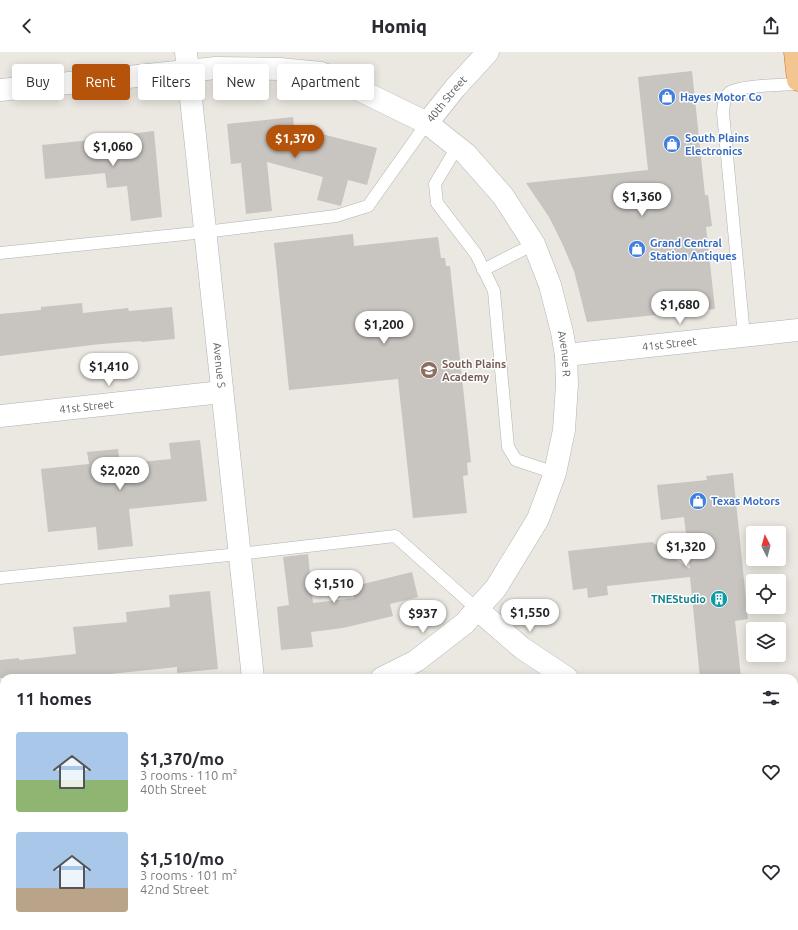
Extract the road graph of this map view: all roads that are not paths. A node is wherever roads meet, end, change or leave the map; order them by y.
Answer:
1 (488, 52) edge
2 (795, 52) edge
3 (187, 61) edge
4 (798, 80) edge
5 (798, 84) edge
6 (0, 90) edge
7 (427, 123) junction
8 (457, 147) junction
9 (205, 232) junction
10 (534, 244) junction
11 (0, 253) edge
12 (483, 270) junction
13 (798, 330) edge
14 (744, 336) junction
15 (566, 355) junction
16 (222, 392) junction
17 (0, 416) edge
18 (556, 473) junction
19 (239, 554) junction
20 (0, 578) edge
21 (477, 609) junction
22 (253, 674) edge
23 (390, 674) edge
24 (558, 674) edge

1 - 7 street, 40th Street
2 - 4 highway
3 - 6 street, 40th Street
3 - 7 street, 40th Street
3 - 9 street, Avenue S
5 - 14 lane
7 - 8 street, Avenue R
7 - 9 lane
8 - 10 street, Avenue R
8 - 12 lane
9 - 11 lane
9 - 16 street, Avenue S
10 - 12 lane
10 - 15 street, Avenue R
12 - 18 lane
13 - 14 street, 41st Street
14 - 15 street, 41st Street
15 - 18 street, Avenue R
16 - 17 street, 41st Street
16 - 19 street, Avenue S
18 - 21 street, Avenue R
19 - 20 lane
19 - 21 lane
19 - 22 street, Avenue S
21 - 23 street, Avenue R
21 - 24 street

